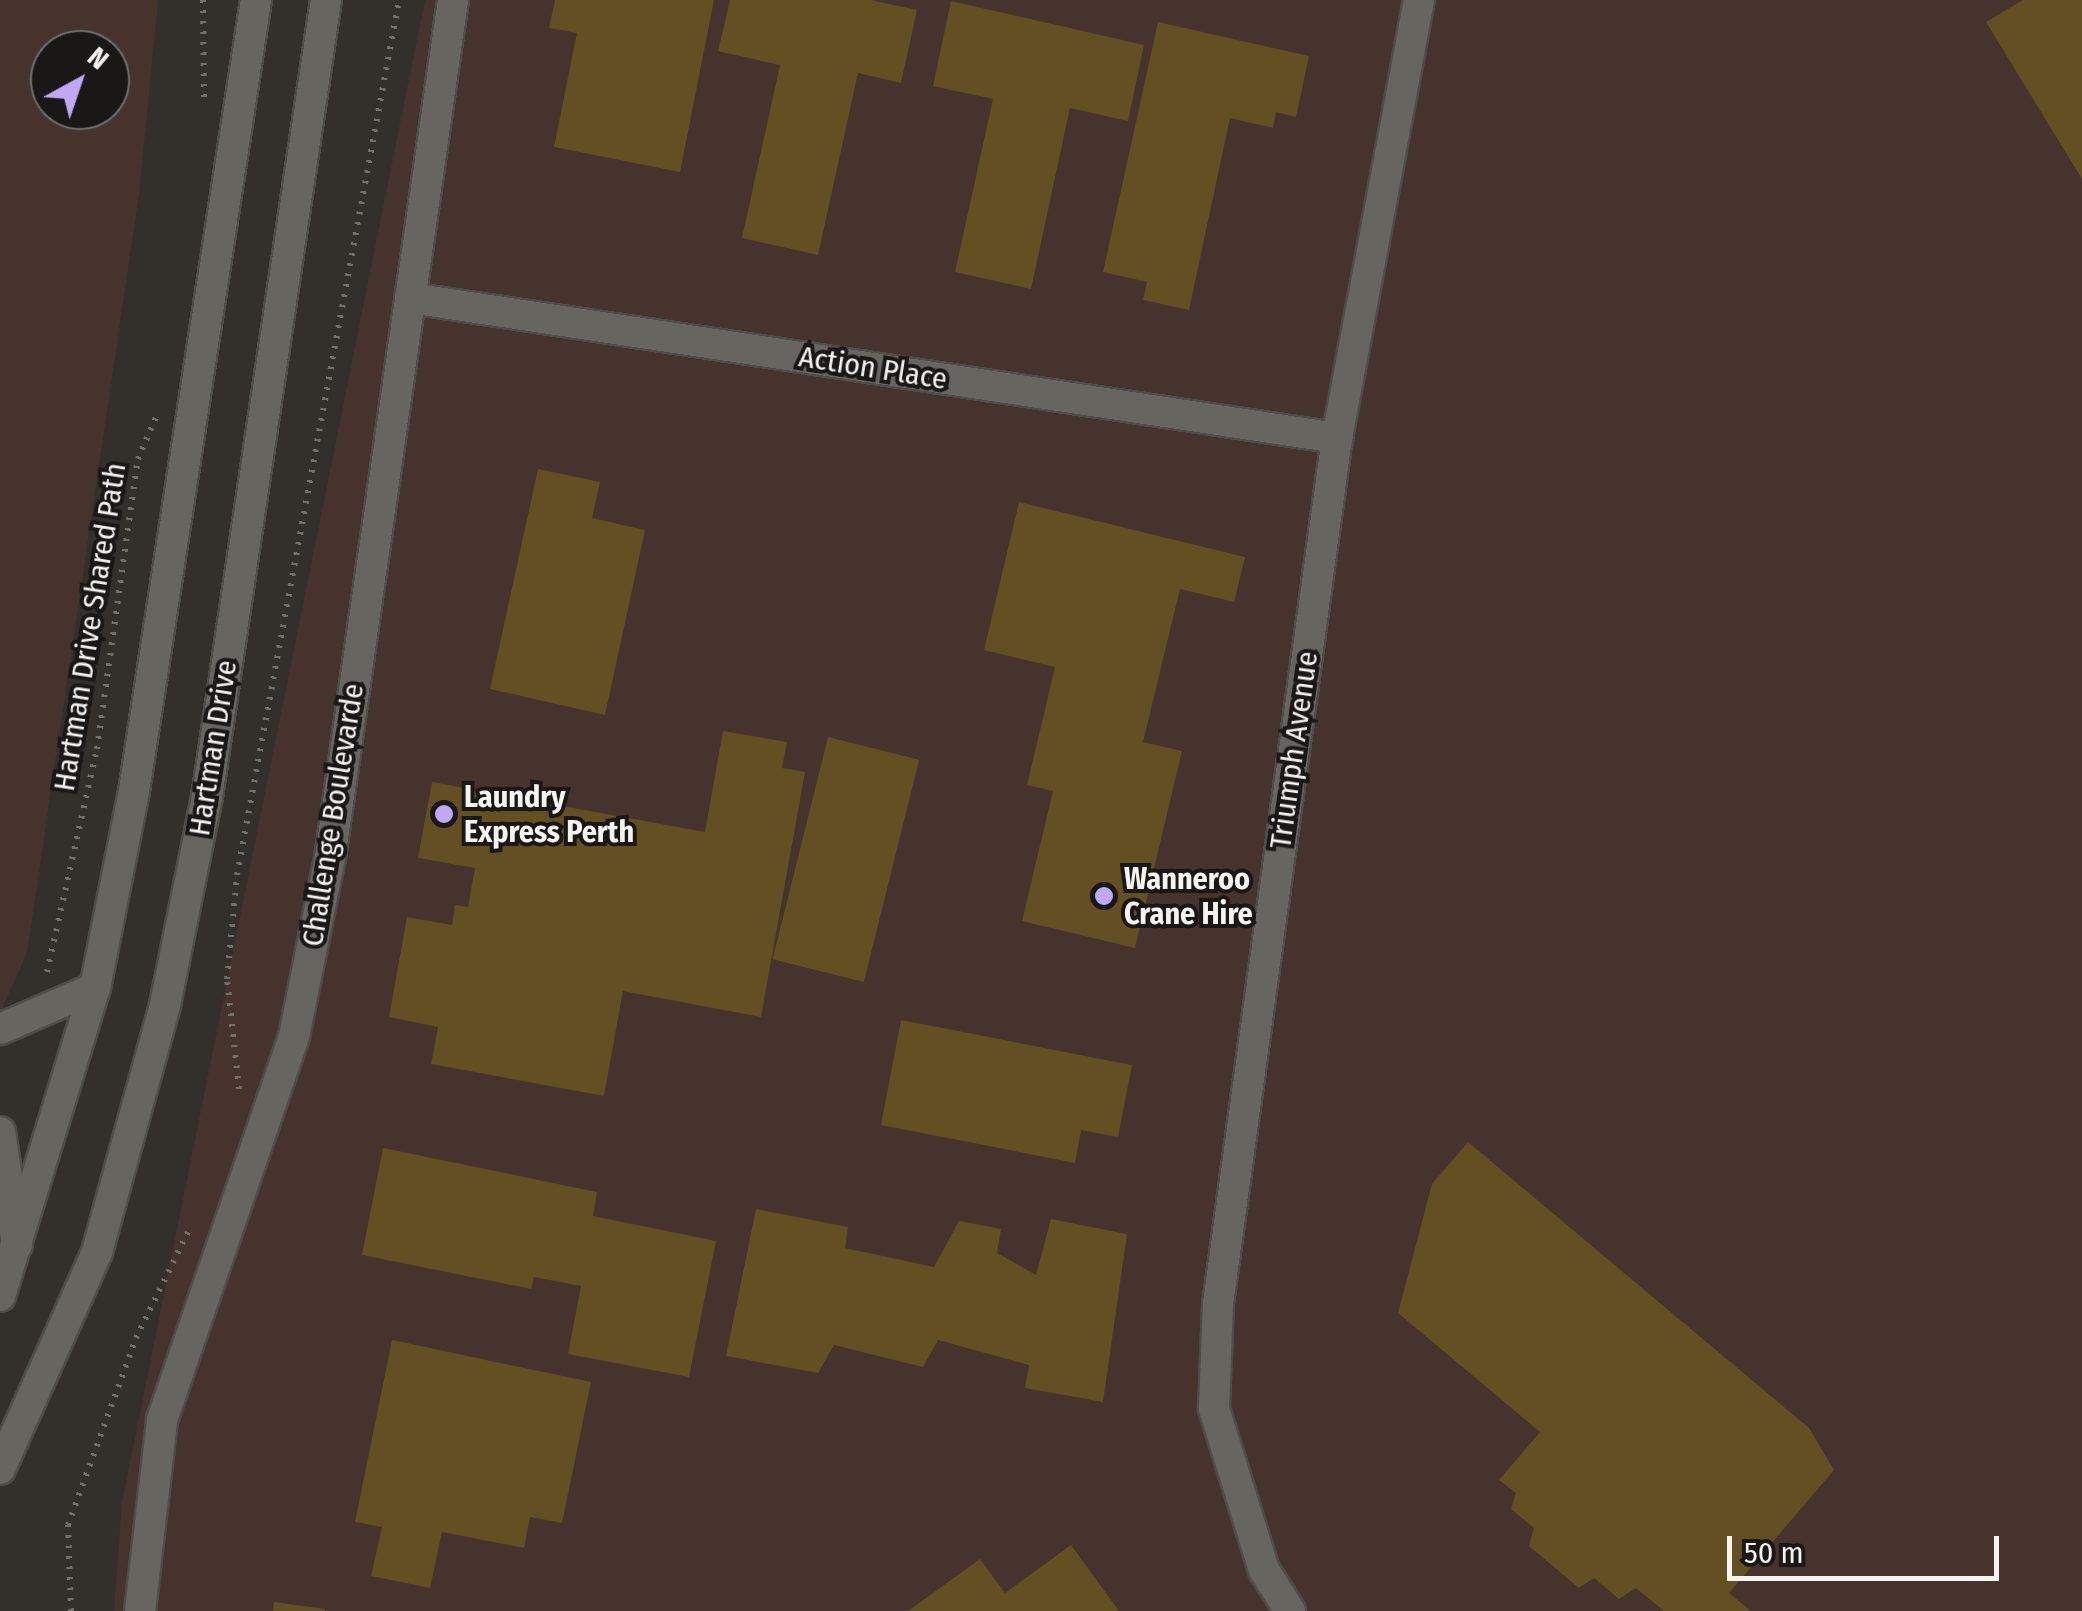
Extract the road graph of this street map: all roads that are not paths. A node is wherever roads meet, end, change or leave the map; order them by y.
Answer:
1 (256, 0) edge
2 (326, 0) edge
3 (454, 0) edge
4 (1419, 0) edge
5 (410, 298) junction
6 (1337, 438) junction
7 (95, 988) junction
8 (14, 1025) edge
9 (0, 1132) edge
10 (17, 1248) junction
11 (0, 1296) edge
12 (0, 1470) edge
13 (140, 1611) edge
14 (1290, 1611) edge

1 - 7 street
2 - 12 street, Hartman Drive
3 - 5 street, Challenge Boulevarde
4 - 6 street, Triumph Avenue
5 - 6 street, Action Place
5 - 13 street, Challenge Boulevarde
6 - 14 street, Triumph Avenue
7 - 8 street
7 - 10 street
9 - 10 street
10 - 11 street

